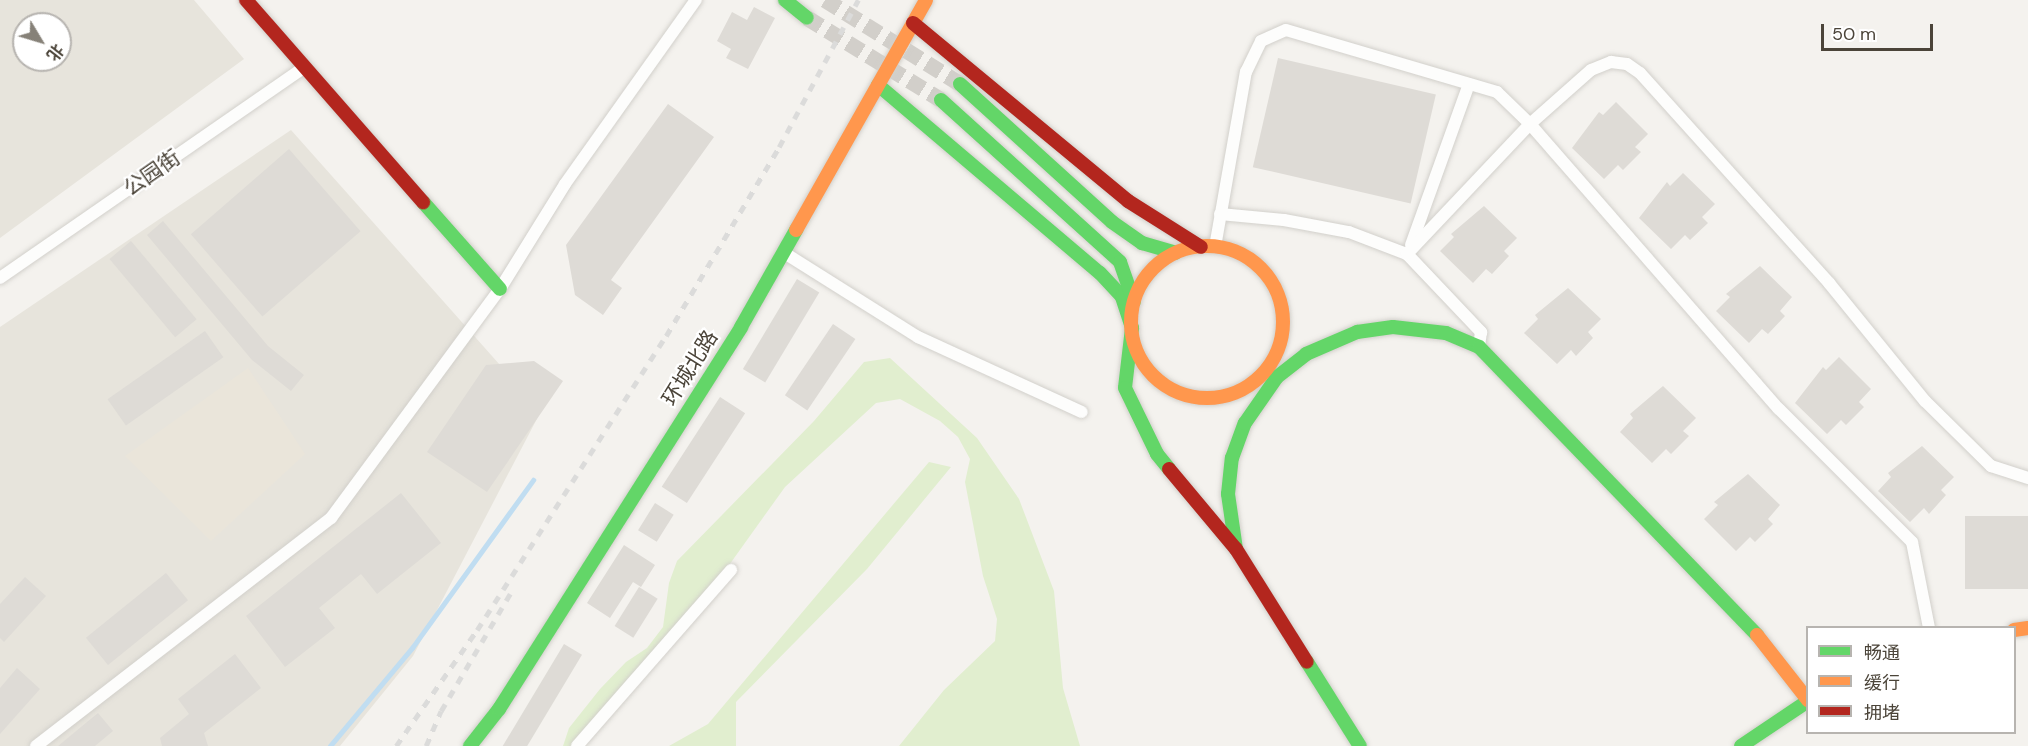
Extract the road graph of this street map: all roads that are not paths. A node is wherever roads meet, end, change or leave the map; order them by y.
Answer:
1 (246, 0) edge
2 (696, 0) edge
3 (785, 0) edge
4 (926, 0) edge
5 (807, 18) tunnel mouth
6 (913, 23) junction
7 (303, 68) junction
8 (960, 84) tunnel mouth
9 (1469, 84) junction
10 (878, 85) junction
11 (941, 100) tunnel mouth
12 (1530, 124) junction
13 (1220, 214) junction
14 (1208, 247) junction
15 (783, 252) junction
16 (1176, 253) junction
17 (1407, 254) junction
18 (0, 278) edge
19 (500, 288) junction
20 (1134, 302) junction
21 (1132, 328) junction
22 (1280, 342) junction
23 (1479, 347) junction
24 (1277, 377) junction
25 (1265, 391) junction
26 (1226, 396) junction
27 (1082, 412) dead end
28 (2028, 478) edge
29 (1236, 549) junction
30 (731, 570) dead end
31 (1929, 626) edge
32 (1806, 697) edge
33 (1806, 701) edge
34 (36, 746) edge
35 (470, 746) edge
36 (577, 746) edge
37 (1360, 746) edge
38 (1741, 746) edge

1 - 7 street
2 - 19 street
3 - 5 street
4 - 6 street, 环城北路
6 - 10 street, 环城北路
6 - 14 street
7 - 18 street, 公园街
7 - 19 street
8 - 16 street
9 - 12 street
9 - 13 street
9 - 17 street
10 - 15 street, 环城北路
10 - 21 street
11 - 20 street
12 - 17 street
12 - 28 street
12 - 31 street
13 - 14 street
13 - 17 street
14 - 16 street
14 - 22 street
15 - 27 street
15 - 35 street, 环城北路
16 - 20 street
17 - 23 street
19 - 34 street
20 - 21 street
21 - 26 street
21 - 29 street
22 - 24 street
22 - 26 street
23 - 24 street
23 - 32 street
24 - 25 street
25 - 26 street
25 - 29 street
29 - 37 street
30 - 36 street
33 - 38 street

